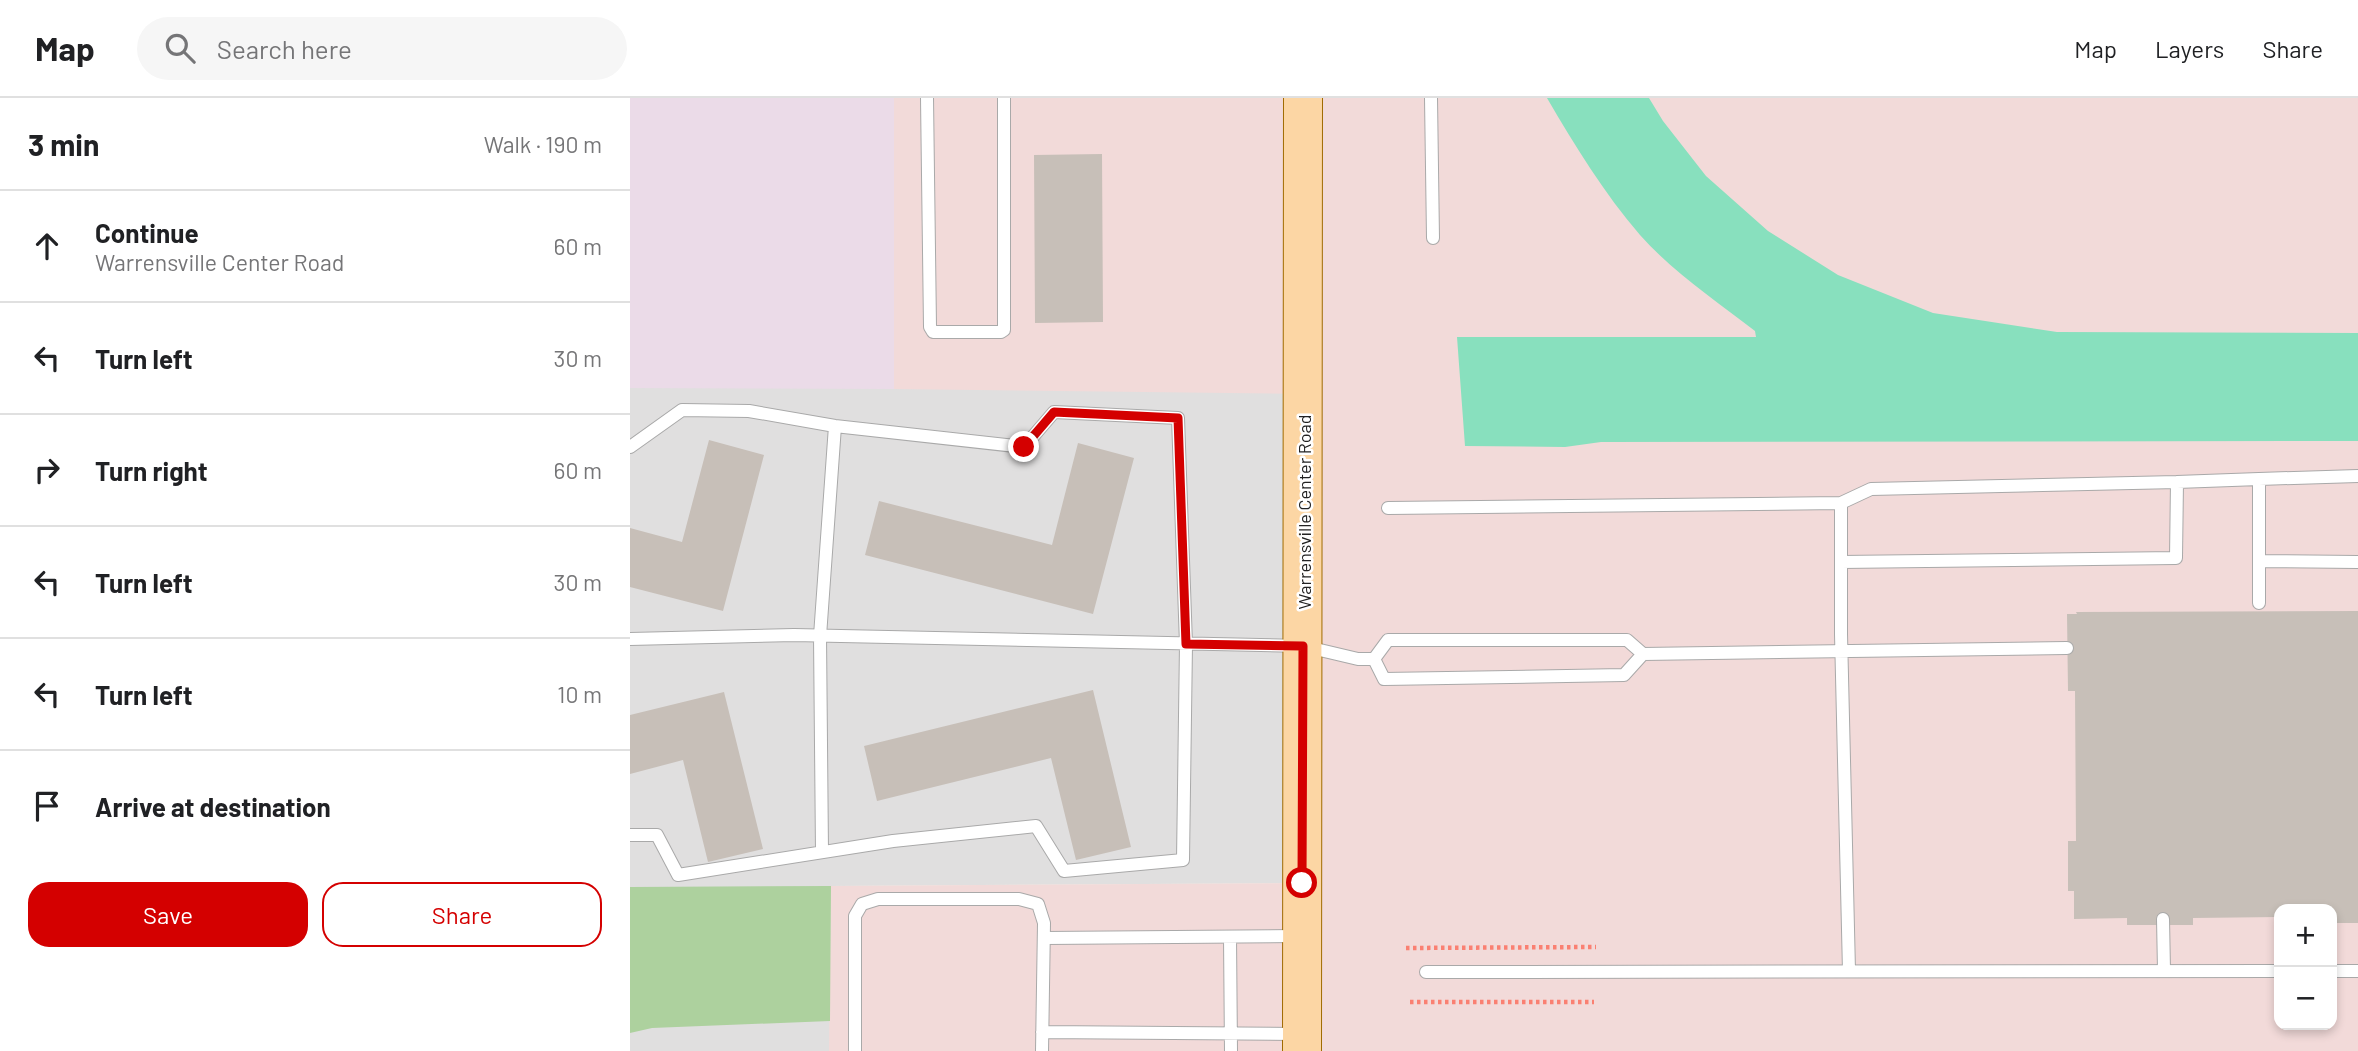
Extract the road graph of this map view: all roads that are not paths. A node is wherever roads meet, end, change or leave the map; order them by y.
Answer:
1 (927, 98) edge
2 (1004, 98) edge
3 (1303, 98) edge
4 (1431, 98) edge
5 (1433, 238) dead end
6 (835, 426) junction
7 (630, 446) edge
8 (2358, 476) edge
9 (2259, 479) junction
10 (2177, 482) junction
11 (1841, 503) junction
12 (1388, 508) dead end
13 (2259, 561) junction
14 (1841, 562) junction
15 (2358, 562) edge
16 (2259, 603) dead end
17 (820, 636) junction
18 (630, 639) edge
19 (1186, 644) junction
20 (1303, 646) junction
21 (2067, 648) dead end
22 (1842, 651) junction
23 (1643, 654) junction
24 (1374, 659) junction
25 (630, 835) edge
26 (822, 852) junction
27 (2163, 919) dead end
28 (1302, 936) junction
29 (1230, 937) junction
30 (1045, 939) junction
31 (2164, 970) junction
32 (1849, 971) junction
33 (2274, 971) edge
34 (2337, 971) edge
35 (2358, 971) edge
36 (1426, 972) dead end
37 (1042, 1032) junction
38 (1232, 1033) junction
39 (1302, 1042) edge
40 (855, 1051) edge
41 (1042, 1051) edge
42 (1231, 1051) edge

1 - 2 lane
3 - 20 main road, Warrensville Center Road
4 - 5 lane
6 - 7 lane
6 - 17 lane
6 - 19 lane
8 - 9 lane
9 - 10 lane
9 - 13 lane
10 - 11 lane
10 - 14 lane
11 - 12 lane
11 - 14 lane
13 - 15 lane
13 - 16 lane
14 - 22 lane
17 - 18 lane
17 - 19 lane
17 - 26 lane
19 - 20 lane
19 - 26 lane
20 - 24 lane
20 - 28 main road, Warrensville Center Road
21 - 22 lane
22 - 23 lane
22 - 32 lane
23 - 24 lane
23 - 24 lane
25 - 26 lane
27 - 31 lane
28 - 29 lane
28 - 39 main road, Warrensville Center Road
29 - 30 lane
29 - 38 lane
30 - 37 lane
30 - 40 lane
31 - 32 lane
31 - 33 lane
32 - 36 lane
34 - 35 lane
37 - 38 lane
37 - 41 lane
38 - 39 lane
38 - 42 lane

